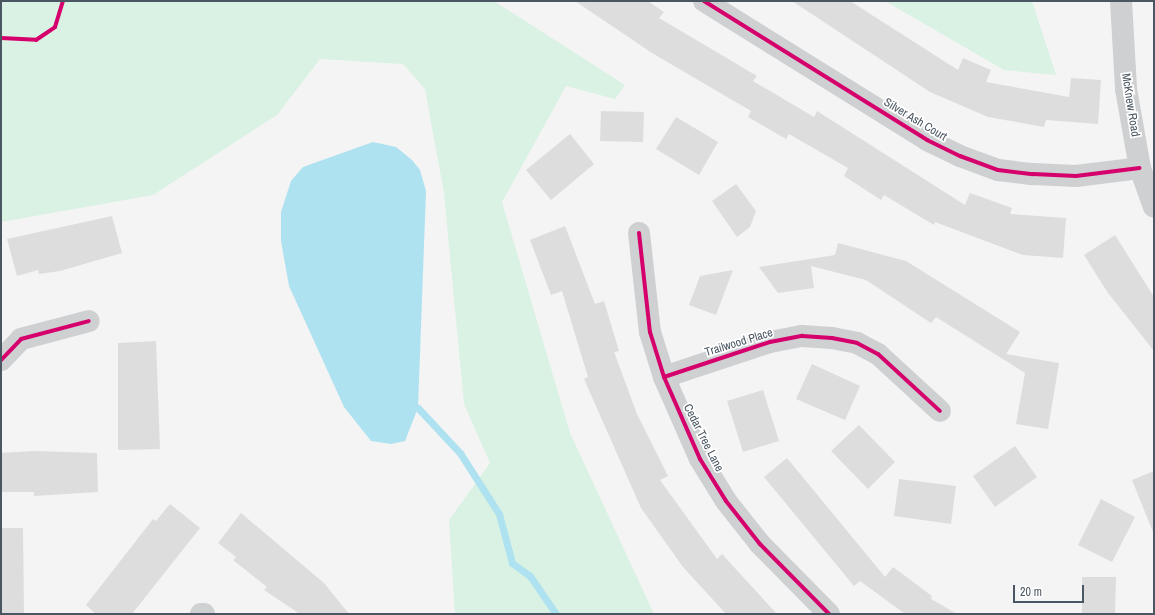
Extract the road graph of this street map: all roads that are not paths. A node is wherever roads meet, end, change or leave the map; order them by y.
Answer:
1 (704, 1) edge
2 (1122, 1) edge
3 (1140, 168) junction
4 (1154, 206) edge
5 (639, 233) dead end
6 (89, 321) dead end
7 (1, 360) edge
8 (664, 377) junction
9 (940, 412) dead end
10 (201, 614) edge
11 (204, 614) edge
12 (829, 614) edge

1 - 3 street, Silver Ash Court
2 - 3 street, McKnew Road
3 - 4 street, McKnew Road
5 - 8 street, Cedar Tree Lane
6 - 7 street
8 - 9 street, Trailwood Place
8 - 12 street, Cedar Tree Lane
10 - 11 street

